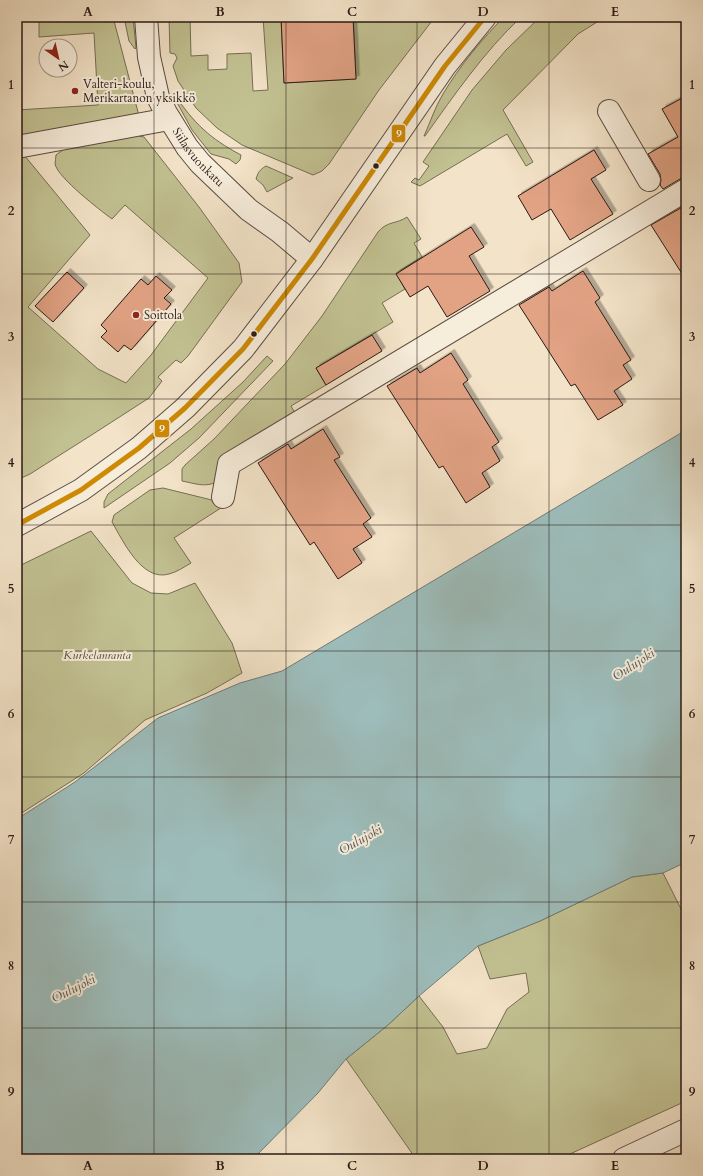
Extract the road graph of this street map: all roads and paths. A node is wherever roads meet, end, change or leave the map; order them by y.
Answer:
1 (146, 17) edge
2 (485, 17) edge
3 (609, 111) dead end
4 (170, 119) junction
5 (17, 147) edge
6 (649, 180) dead end
7 (686, 190) edge
8 (312, 260) junction
9 (223, 496) dead end
10 (17, 524) edge
11 (686, 1130) edge
12 (660, 1151) edge
13 (624, 1159) edge

1 - 4 street, Siilasvuonkatu
2 - 8 street
3 - 6 street
4 - 5 street
4 - 8 street, Siilasvuonkatu
7 - 9 street
8 - 10 street
11 - 12 street
12 - 13 street

